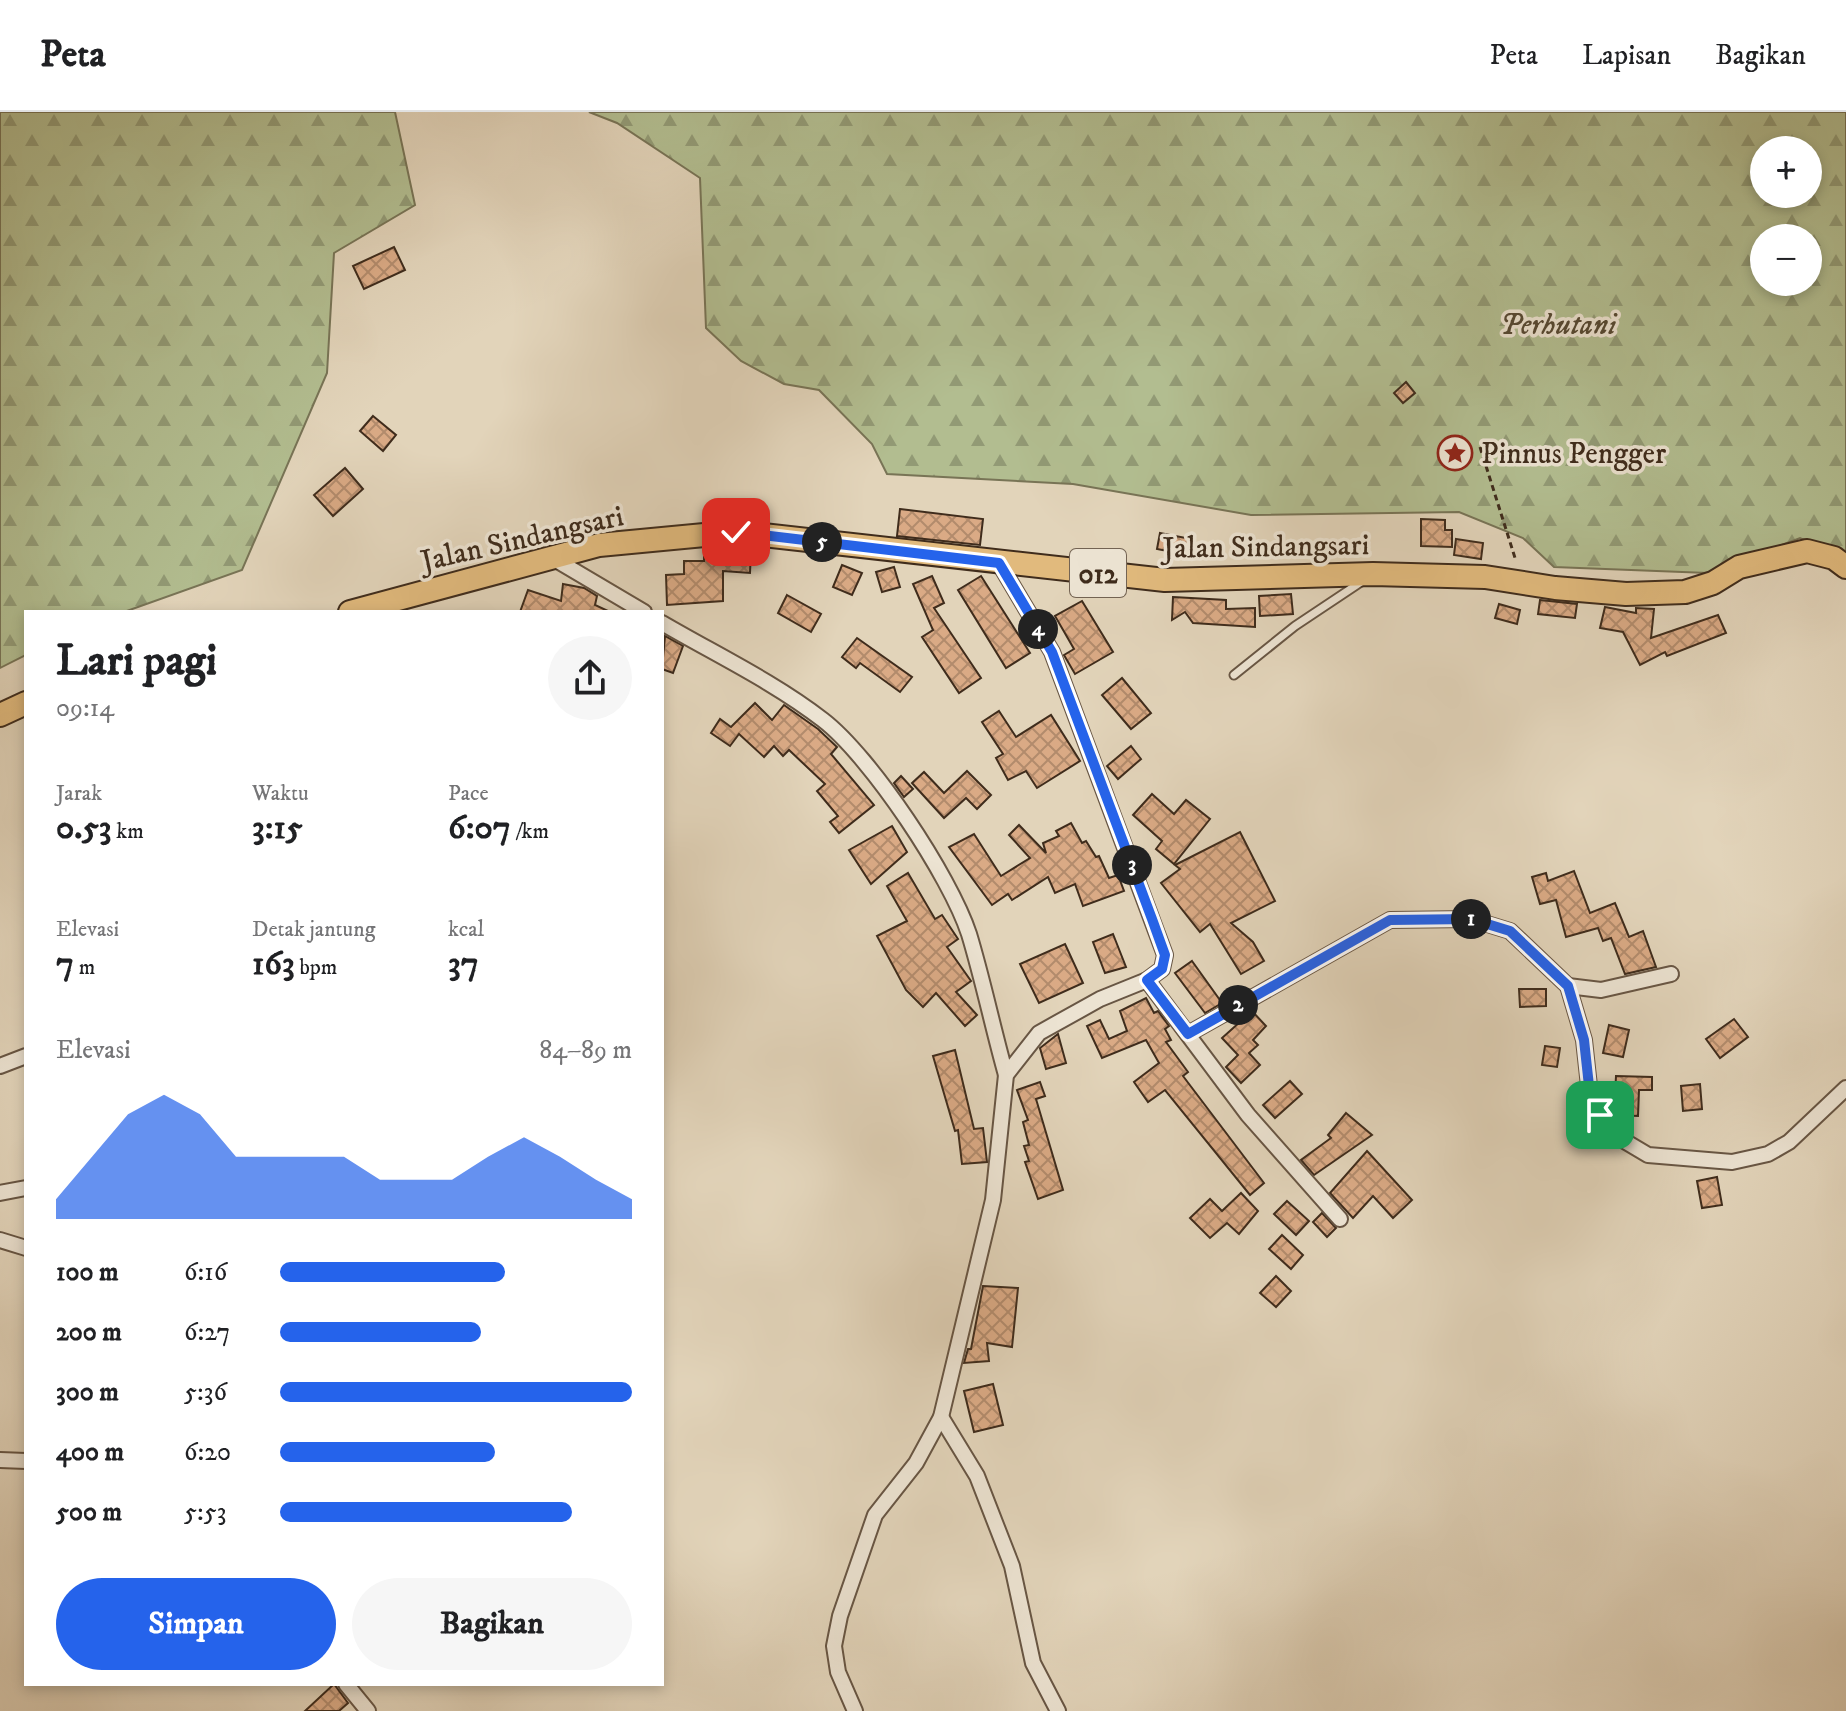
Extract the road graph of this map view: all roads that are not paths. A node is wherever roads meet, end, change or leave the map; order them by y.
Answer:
1 (550, 557) junction
2 (999, 563) junction
3 (1846, 567) edge
4 (1373, 574) junction
5 (357, 610) edge
6 (641, 610) edge
7 (664, 624) edge
8 (1234, 675) dead end
9 (24, 704) edge
10 (0, 715) edge
11 (1671, 974) dead end
12 (1147, 980) junction
13 (1568, 986) junction
14 (1188, 1034) junction
15 (24, 1057) edge
16 (0, 1066) edge
17 (1006, 1075) junction
18 (1846, 1088) edge
19 (24, 1188) edge
20 (0, 1193) edge
21 (1340, 1219) dead end
22 (0, 1240) edge
23 (24, 1247) edge
24 (941, 1417) junction
25 (0, 1460) edge
26 (24, 1461) edge
27 (348, 1686) edge
28 (364, 1706) edge
29 (346, 1711) edge
30 (855, 1711) edge
31 (1058, 1711) edge

1 - 2 main road, Jalan Sindangsari / 012
1 - 5 main road, Jalan Sindangsari / 012
1 - 6 street
2 - 4 main road, Jalan Sindangsari / 012
2 - 12 street
3 - 4 main road, Jalan Sindangsari / 012
4 - 8 lane
7 - 17 street
9 - 10 main road
11 - 13 street
12 - 14 street
12 - 17 street
13 - 14 street
13 - 18 street
14 - 21 street
15 - 16 street
17 - 24 street
19 - 20 street
22 - 23 street
24 - 30 street
24 - 31 street
25 - 26 street
27 - 28 street
28 - 29 street

